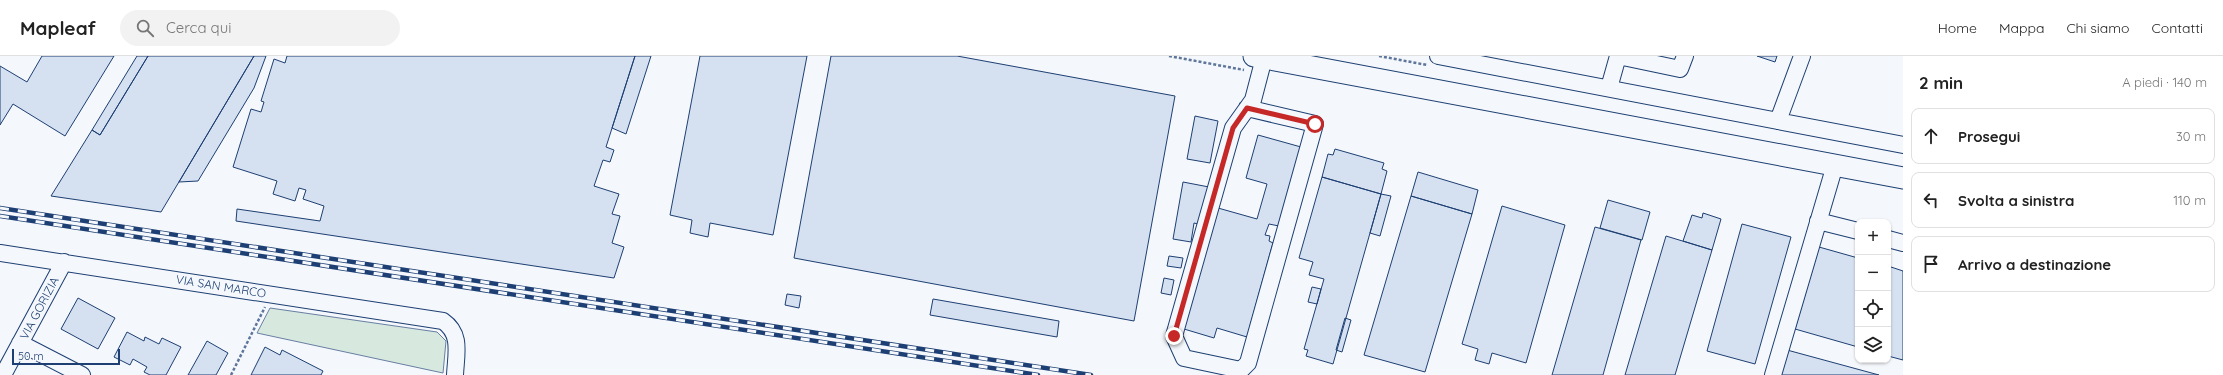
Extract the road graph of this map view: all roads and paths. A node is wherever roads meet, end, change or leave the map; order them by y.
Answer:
1 (1169, 56) edge
2 (1438, 56) edge
3 (1618, 56) edge
4 (1685, 56) edge
5 (1802, 56) edge
6 (1259, 62) edge
7 (1609, 88) junction
8 (1247, 108) junction
9 (1778, 121) junction
10 (1903, 145) edge
11 (1836, 165) junction
12 (1903, 178) edge
13 (1818, 221) junction
14 (1855, 230) edge
15 (1891, 240) edge
16 (1903, 243) edge
17 (0, 252) edge
18 (64, 262) junction
19 (272, 294) junction
20 (20, 343) junction
21 (3, 375) edge
22 (82, 375) edge
23 (231, 375) edge
24 (455, 375) edge
25 (1773, 375) edge

1 - 6 path
2 - 7 street
3 - 4 street
3 - 7 street
5 - 9 street
6 - 8 street
6 - 11 main road
7 - 9 street
8 - 8 street
9 - 10 street
11 - 12 main road
11 - 13 street
13 - 14 street
13 - 25 street
15 - 16 street
17 - 18 street, VIA SAN MARCO
18 - 19 street, VIA SAN MARCO
18 - 20 street, VIA GORIZIA
19 - 23 path
19 - 24 street, VIA SAN MARCO
20 - 21 street, VIA GORIZIA
20 - 22 street

